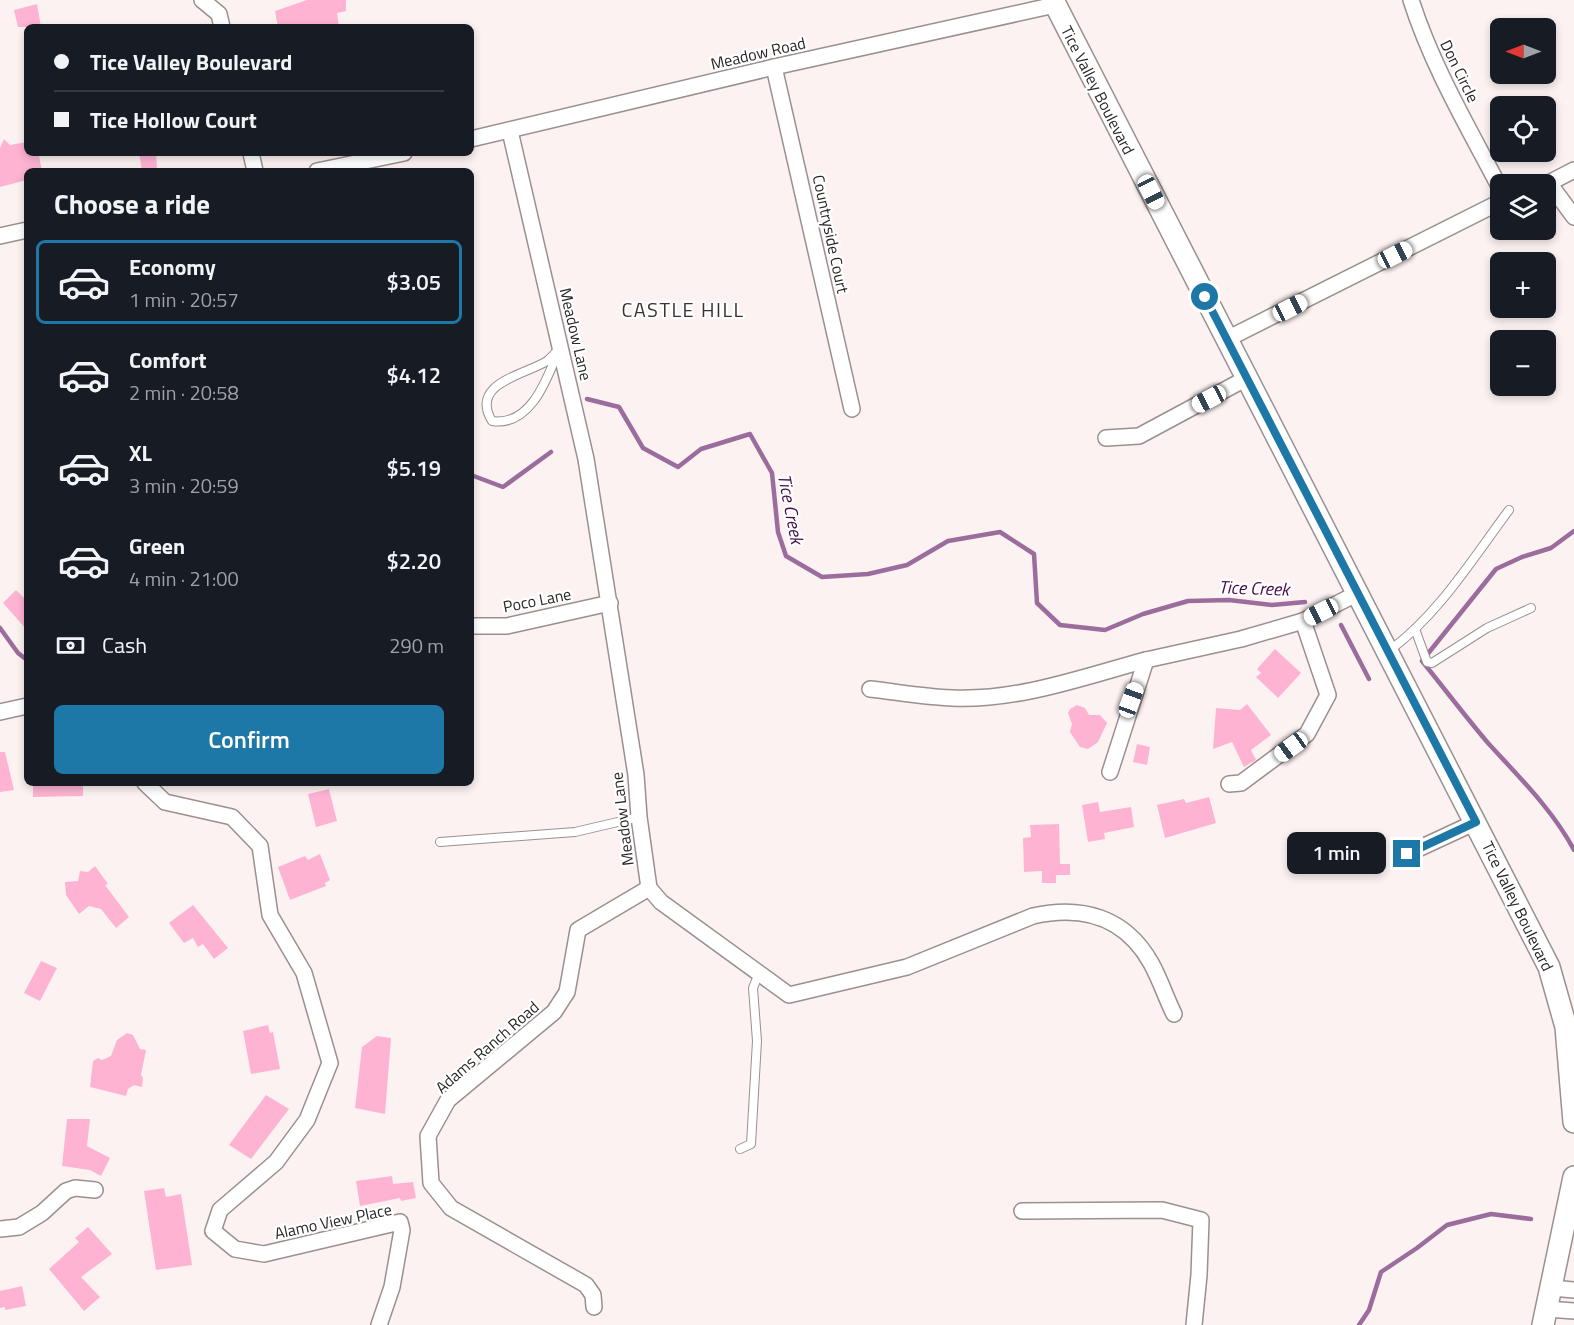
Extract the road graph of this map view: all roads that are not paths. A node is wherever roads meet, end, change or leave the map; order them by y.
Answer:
1 (202, 0) edge
2 (1411, 0) edge
3 (1054, 3) edge
4 (221, 24) edge
5 (774, 67) junction
6 (510, 131) junction
7 (474, 138) edge
8 (390, 156) edge
9 (336, 168) edge
10 (1574, 171) edge
11 (1493, 174) edge
12 (1556, 180) edge
13 (1556, 195) edge
14 (1490, 207) edge
15 (1574, 218) edge
16 (24, 231) edge
17 (0, 236) edge
18 (1227, 339) junction
19 (561, 347) junction
20 (1247, 378) junction
21 (852, 409) dead end
22 (1106, 438) dead end
23 (1509, 510) dead end
24 (1358, 593) junction
25 (610, 603) junction
26 (1531, 608) dead end
27 (1303, 621) junction
28 (474, 626) edge
29 (1415, 629) junction
30 (1389, 651) junction
31 (1146, 660) junction
32 (870, 689) dead end
33 (24, 707) edge
34 (0, 712) edge
35 (1110, 772) dead end
36 (1229, 784) dead end
37 (148, 786) edge
38 (639, 817) junction
39 (1476, 822) junction
40 (440, 842) dead end
41 (1407, 854) dead end
42 (649, 888) junction
43 (759, 973) junction
44 (1174, 1014) dead end
45 (1572, 1060) edge
46 (1574, 1122) edge
47 (740, 1149) dead end
48 (1574, 1177) edge
49 (94, 1190) dead end
50 (1022, 1211) dead end
51 (0, 1229) edge
52 (1574, 1290) edge
53 (594, 1307) dead end
54 (1547, 1307) edge
55 (1574, 1311) edge
56 (379, 1325) edge
57 (1194, 1325) edge

1 - 4 street
2 - 11 street, Don Circle
3 - 5 street, Meadow Road
3 - 18 street, Tice Valley Boulevard
5 - 6 street, Meadow Road
5 - 21 street, Countryside Court
6 - 7 street, Meadow Road
6 - 19 street, Meadow Lane
8 - 9 street
10 - 12 street
13 - 15 street
14 - 18 street
16 - 17 street
18 - 20 street, Tice Valley Boulevard
19 - 19 lane
19 - 25 street, Meadow Lane
20 - 22 street
20 - 24 street, Tice Valley Boulevard
23 - 29 lane
24 - 27 street
24 - 30 street, Tice Valley Boulevard
25 - 28 street, Poco Lane
25 - 38 street, Meadow Lane
26 - 29 lane
27 - 31 street
27 - 36 street
29 - 30 lane
30 - 39 street, Tice Valley Boulevard
31 - 32 street
31 - 35 street
33 - 34 street
37 - 56 street, Alamo View Place
38 - 40 lane
38 - 42 street, Meadow Lane
39 - 41 street
39 - 45 street, Tice Valley Boulevard
42 - 43 street
42 - 53 street, Adams Ranch Road
43 - 44 street
43 - 47 lane
45 - 46 street, Tice Valley Boulevard
48 - 54 street
49 - 51 street
50 - 57 street
52 - 54 street
54 - 55 street

